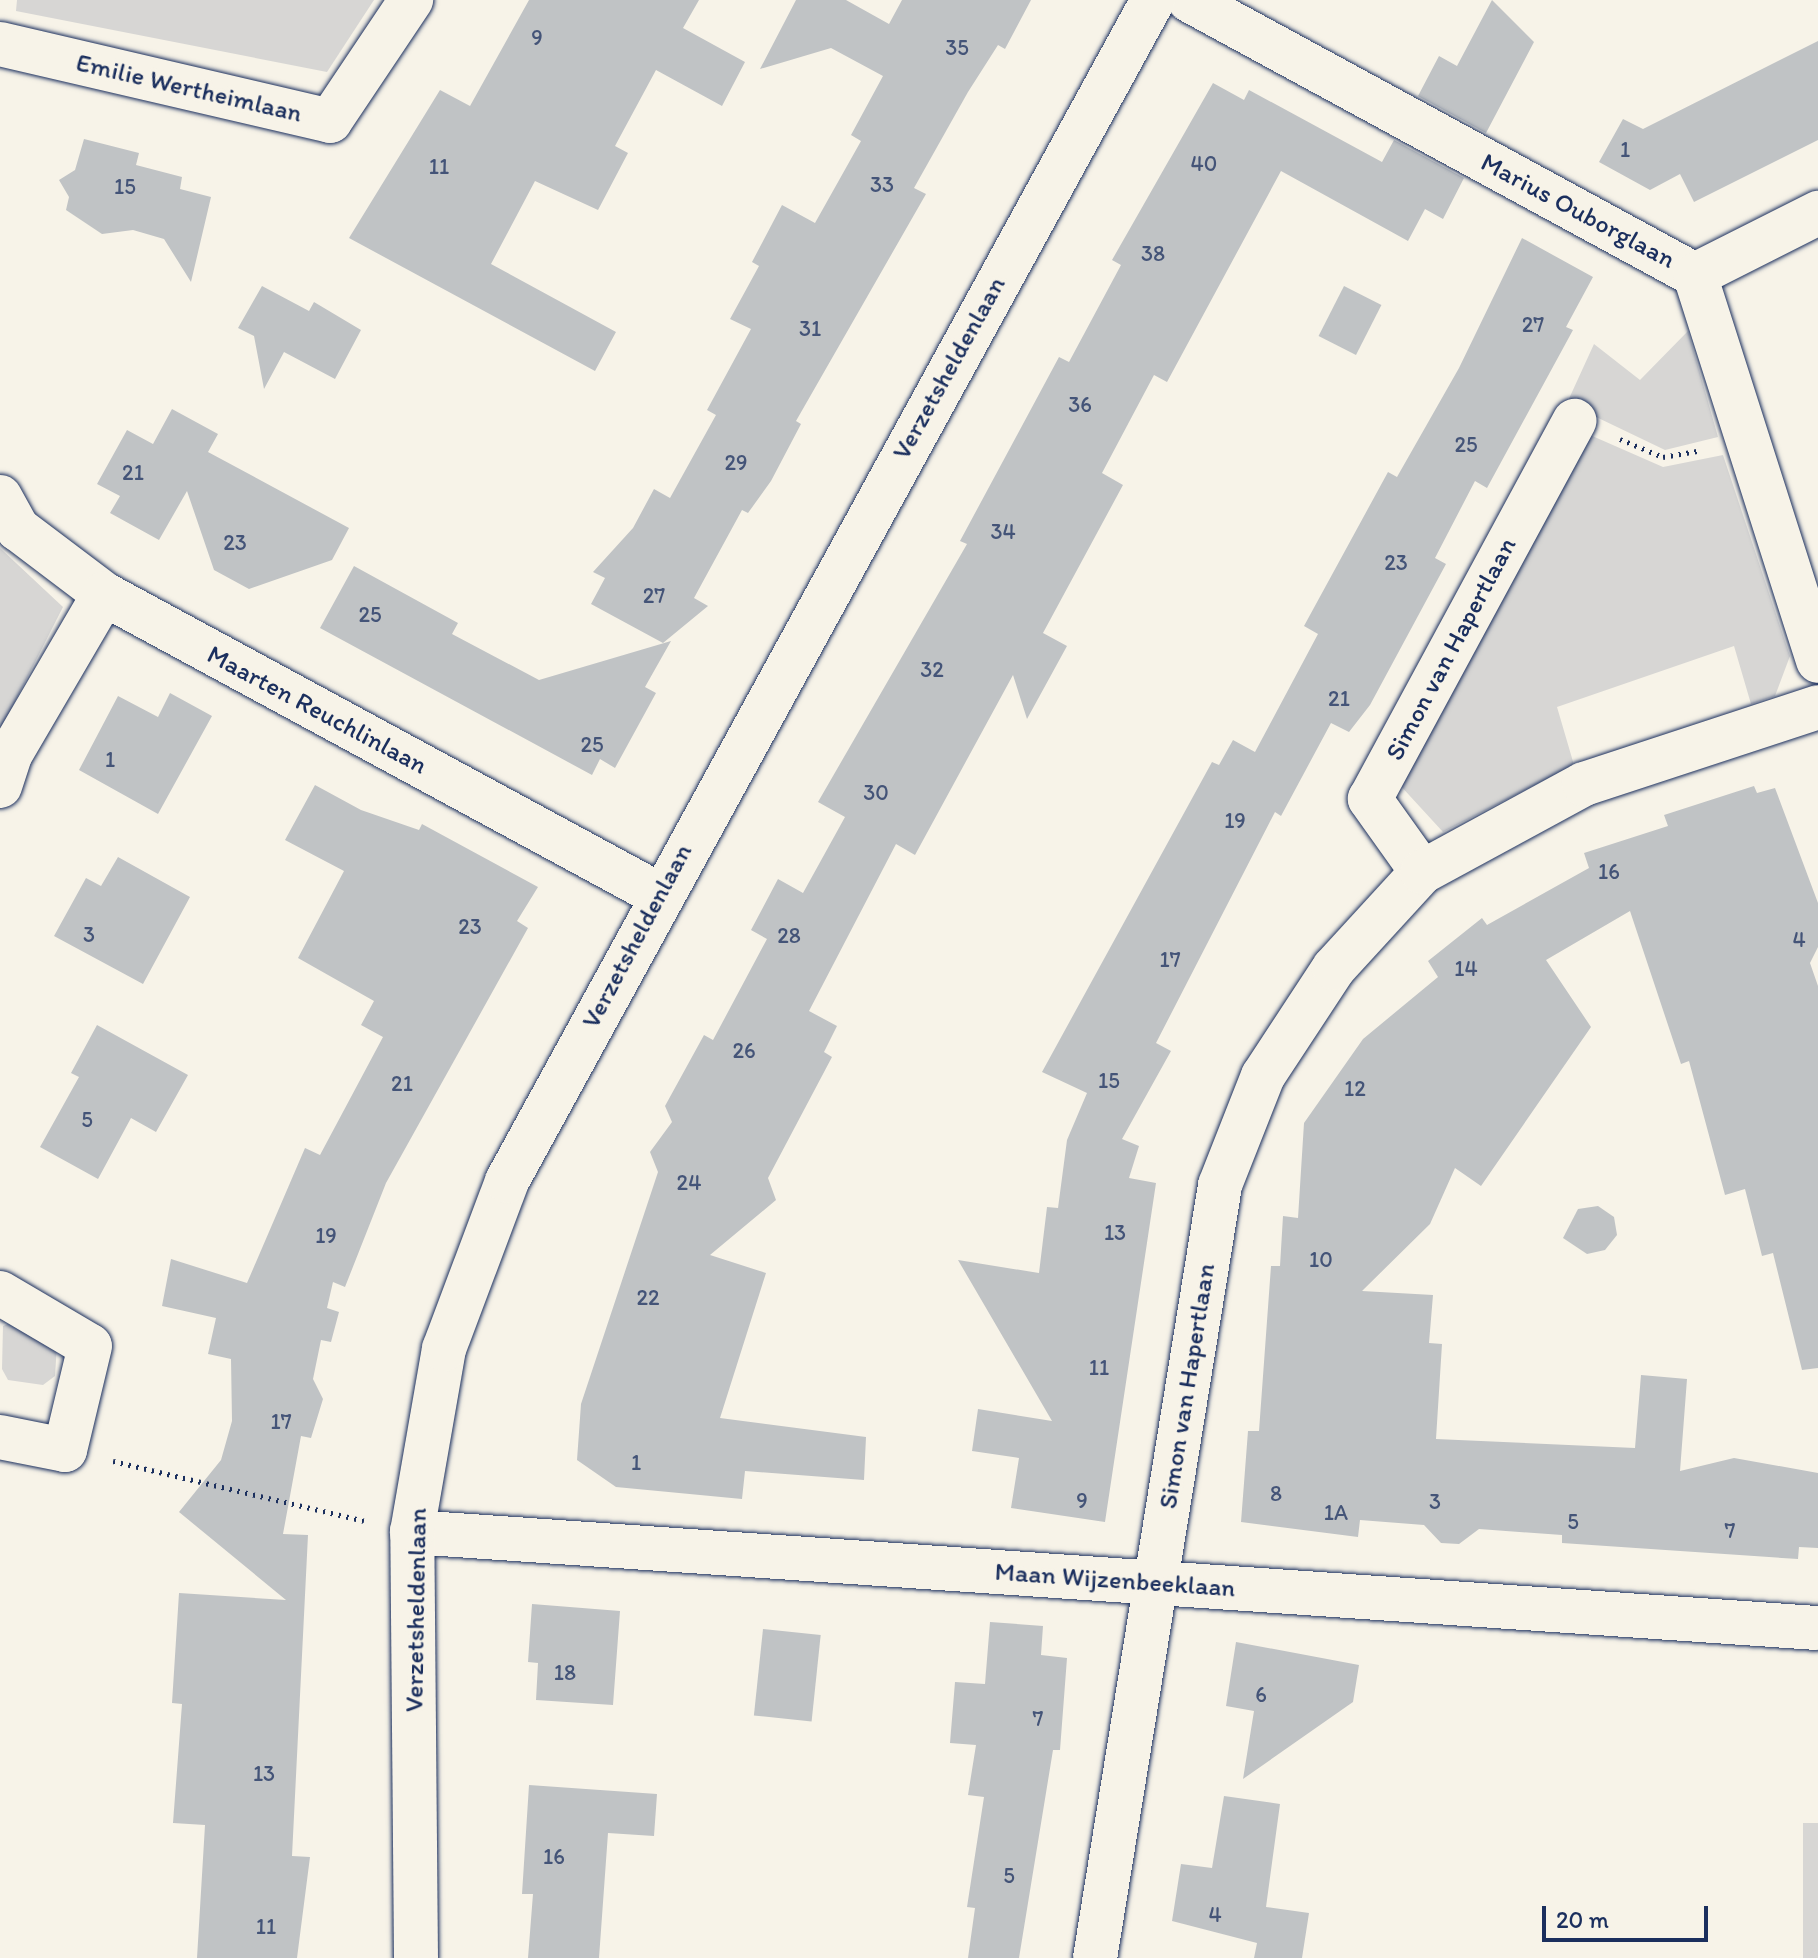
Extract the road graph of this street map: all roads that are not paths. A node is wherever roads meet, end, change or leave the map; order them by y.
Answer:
1 (411, 0) edge
2 (1153, 0) edge
3 (1189, 0) edge
4 (0, 44) edge
5 (1818, 213) edge
6 (1695, 275) junction
7 (1574, 421) road end
8 (0, 497) edge
9 (104, 594) junction
10 (1818, 661) edge
11 (1818, 707) edge
12 (0, 786) edge
13 (1422, 872) junction
14 (658, 894) junction
15 (0, 1293) edge
16 (0, 1437) edge
17 (412, 1532) junction
18 (1155, 1583) junction
19 (1818, 1628) edge
20 (416, 1958) edge
21 (1095, 1958) edge

1 - 4 street, Emilie Wertheimlaan
2 - 14 street, Verzetsheldenlaan
3 - 6 street, Marius Ouborglaan
5 - 6 street
6 - 10 street, Marius Ouborglaan
7 - 13 street, Simon van Hapertlaan
8 - 9 street, Maarten Reuchlinlaan
9 - 12 street
9 - 14 street, Maarten Reuchlinlaan
11 - 13 street, Simon van Hapertlaan
13 - 18 street, Simon van Hapertlaan
14 - 17 street, Verzetsheldenlaan
15 - 16 street
17 - 18 street, Maan Wijzenbeeklaan
17 - 20 street, Verzetsheldenlaan
18 - 19 street, Maan Wijzenbeeklaan
18 - 21 street, Simon van Hapertlaan

